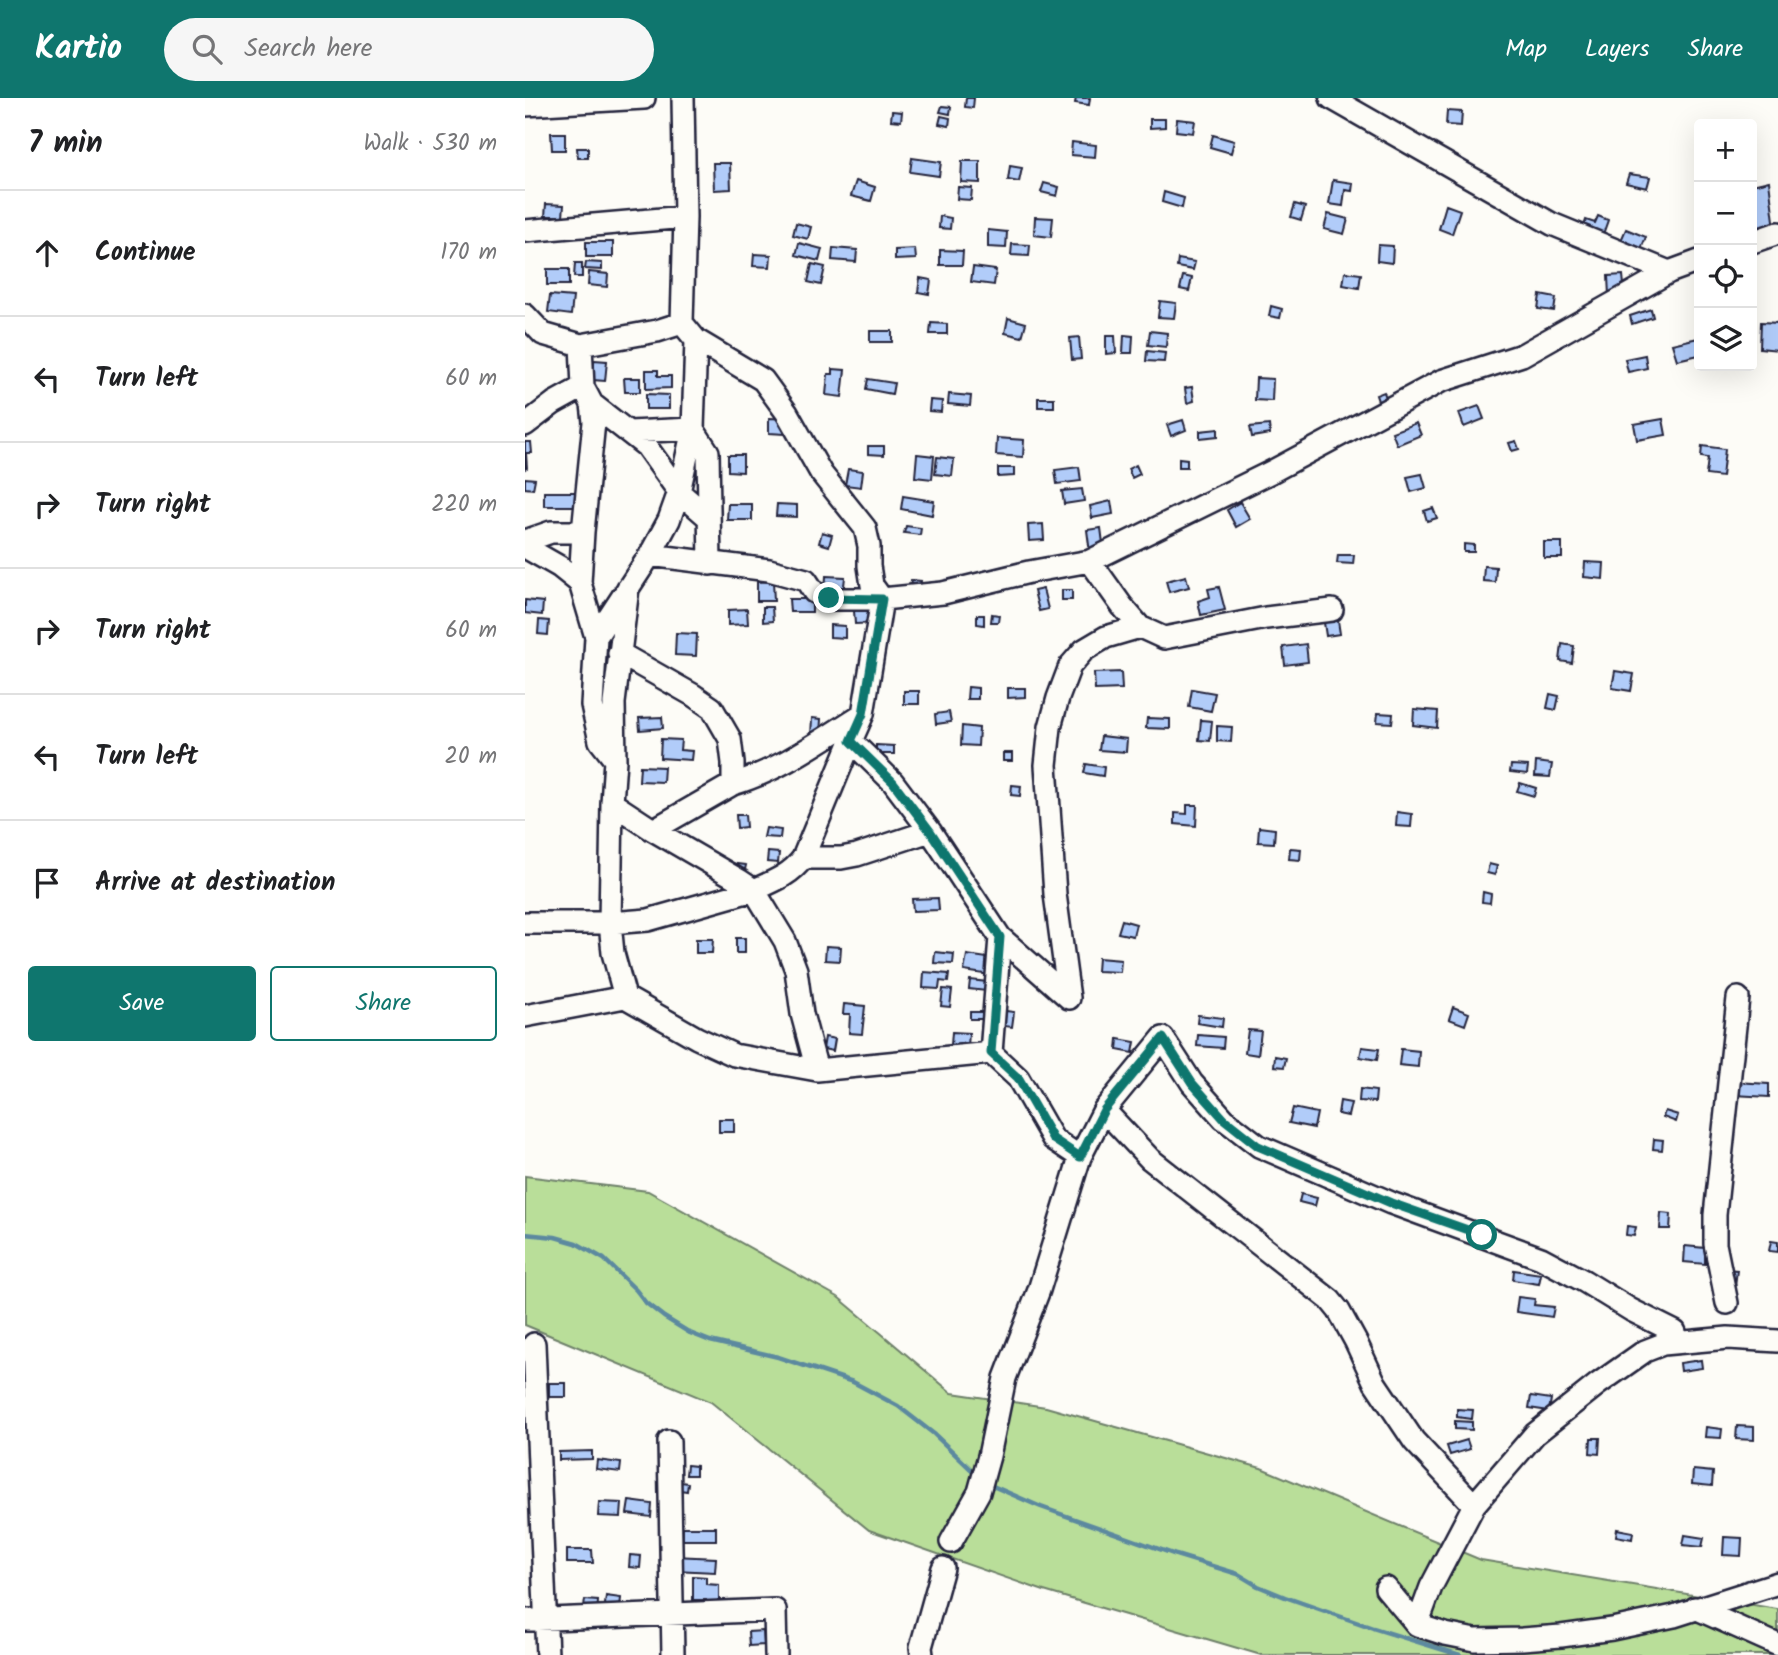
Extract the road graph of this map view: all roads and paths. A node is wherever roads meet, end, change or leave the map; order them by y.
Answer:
1 (644, 98) edge
2 (683, 98) edge
3 (1331, 98) edge
4 (525, 105) edge
5 (685, 217) junction
6 (525, 230) edge
7 (1778, 233) edge
8 (1757, 240) edge
9 (1694, 263) edge
10 (1668, 272) junction
11 (525, 315) edge
12 (682, 323) junction
13 (696, 340) junction
14 (581, 345) junction
15 (587, 395) junction
16 (525, 425) edge
17 (693, 429) junction
18 (629, 432) junction
19 (679, 492) junction
20 (709, 518) junction
21 (583, 532) junction
22 (525, 541) edge
23 (525, 547) edge
24 (650, 555) junction
25 (1090, 561) junction
26 (710, 564) junction
27 (580, 583) junction
28 (628, 587) junction
29 (882, 599) junction
30 (1332, 610) dead end
31 (1140, 627) junction
32 (596, 637) junction
33 (619, 653) junction
34 (863, 714) junction
35 (851, 741) junction
36 (615, 760) junction
37 (733, 784) junction
38 (612, 803) junction
39 (653, 830) junction
40 (930, 831) junction
41 (803, 858) junction
42 (754, 890) junction
43 (525, 923) edge
44 (610, 923) junction
45 (1000, 937) junction
46 (625, 998) junction
47 (1738, 998) dead end
48 (525, 1016) edge
49 (991, 1053) junction
50 (817, 1070) junction
51 (1104, 1110) junction
52 (1080, 1157) junction
53 (1727, 1303) dead end
54 (1675, 1332) dead end
55 (1778, 1340) edge
56 (534, 1344) dead end
57 (669, 1441) dead end
58 (1474, 1505) junction
59 (951, 1542) dead end
60 (943, 1569) dead end
61 (1778, 1583) edge
62 (1386, 1588) dead end
63 (1695, 1608) junction
64 (671, 1615) junction
65 (535, 1620) edge
66 (1417, 1625) junction
67 (1778, 1645) edge
68 (547, 1655) edge
69 (673, 1655) edge
70 (776, 1655) edge
71 (922, 1655) edge

1 - 4 street
2 - 5 street
3 - 10 street
5 - 6 street
5 - 12 street
7 - 8 street
9 - 10 street
10 - 25 street
11 - 14 street
12 - 13 street
12 - 14 street
13 - 17 street
13 - 29 street
14 - 15 street
15 - 16 street
15 - 18 street
15 - 21 street
17 - 18 street
17 - 19 street
17 - 20 street
18 - 19 street
19 - 20 street
19 - 24 street
20 - 26 street
21 - 22 street
21 - 27 street
23 - 27 street
24 - 26 street
24 - 28 street
25 - 29 street
25 - 31 street
26 - 29 street
27 - 32 street
28 - 32 street
28 - 33 street
29 - 34 street
30 - 31 street
31 - 45 street
32 - 36 street
33 - 36 street
33 - 37 street
34 - 35 street
34 - 37 street
35 - 40 street
35 - 41 street
36 - 38 street
37 - 39 street
38 - 39 street
38 - 44 street
39 - 42 street
40 - 41 street
40 - 45 street
41 - 42 street
42 - 44 street
42 - 50 street
43 - 44 street
44 - 46 street
45 - 49 street
46 - 48 street
46 - 50 street
47 - 53 street
49 - 50 street
49 - 52 street
51 - 52 street
51 - 54 street
51 - 58 street
52 - 59 street
55 - 58 street
56 - 65 street
57 - 64 street
58 - 66 street
60 - 71 street
61 - 63 street
62 - 66 street
63 - 66 street
63 - 67 street
64 - 65 street
64 - 69 street
64 - 70 street
65 - 68 street

